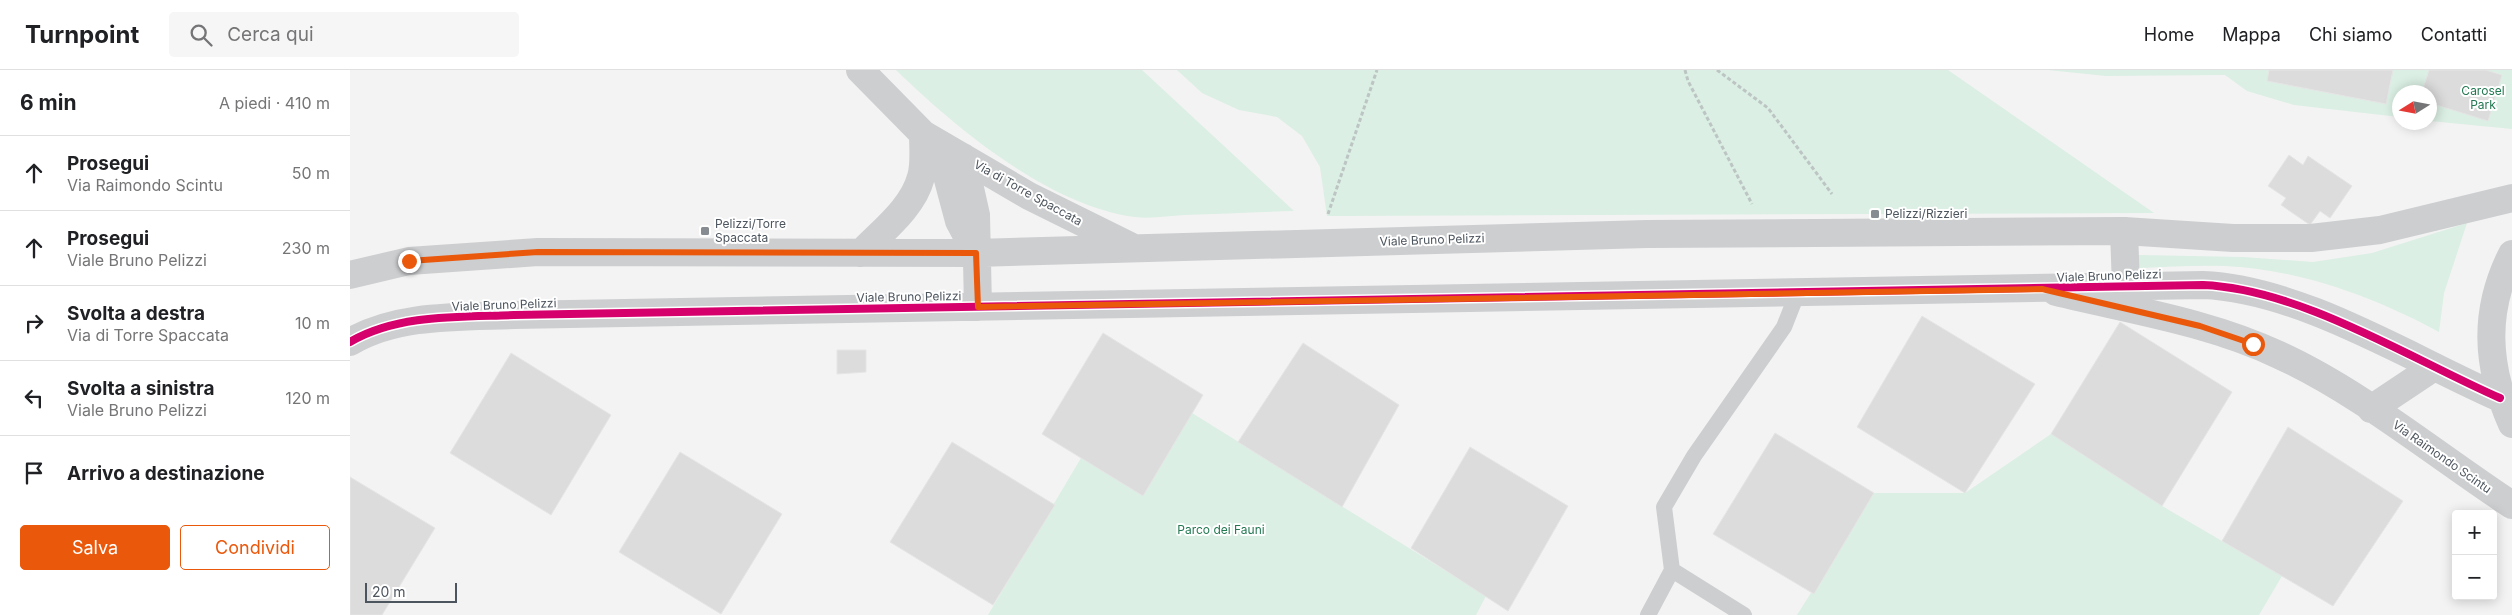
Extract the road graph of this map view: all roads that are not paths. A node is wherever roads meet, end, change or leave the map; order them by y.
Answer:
1 (860, 70) edge
2 (923, 134) junction
3 (963, 156) junction
4 (2512, 198) edge
5 (2124, 232) junction
6 (1133, 248) junction
7 (861, 253) junction
8 (976, 253) junction
9 (2512, 254) edge
10 (350, 275) edge
11 (2126, 286) junction
12 (2042, 289) junction
13 (1797, 294) junction
14 (978, 307) junction
15 (350, 342) edge
16 (2434, 367) junction
17 (2500, 398) junction
18 (2371, 409) junction
19 (2512, 424) edge
20 (2512, 505) edge
21 (1672, 570) junction
22 (1648, 615) edge
23 (1744, 615) edge

1 - 2 street, Via di Torre Spaccata
2 - 3 street, Via di Torre Spaccata
2 - 7 street
2 - 8 street, Via di Torre Spaccata
3 - 6 street, Via di Torre Spaccata
3 - 8 street
4 - 5 street, Viale Bruno Pelizzi
5 - 6 street, Viale Bruno Pelizzi
5 - 11 street
6 - 8 street, Viale Bruno Pelizzi
7 - 8 street, Viale Bruno Pelizzi
7 - 10 street, Viale Bruno Pelizzi
8 - 14 street, Via di Torre Spaccata
9 - 17 street
11 - 12 street, Viale Bruno Pelizzi
11 - 16 street, Viale Bruno Pelizzi
12 - 13 street, Viale Bruno Pelizzi
12 - 18 street, Via Raimondo Scintu
13 - 14 street, Viale Bruno Pelizzi
13 - 21 lane
14 - 15 street, Viale Bruno Pelizzi
16 - 17 street, Viale Bruno Pelizzi
16 - 18 street
17 - 19 street
18 - 20 street, Via Raimondo Scintu
21 - 22 lane
21 - 23 lane

